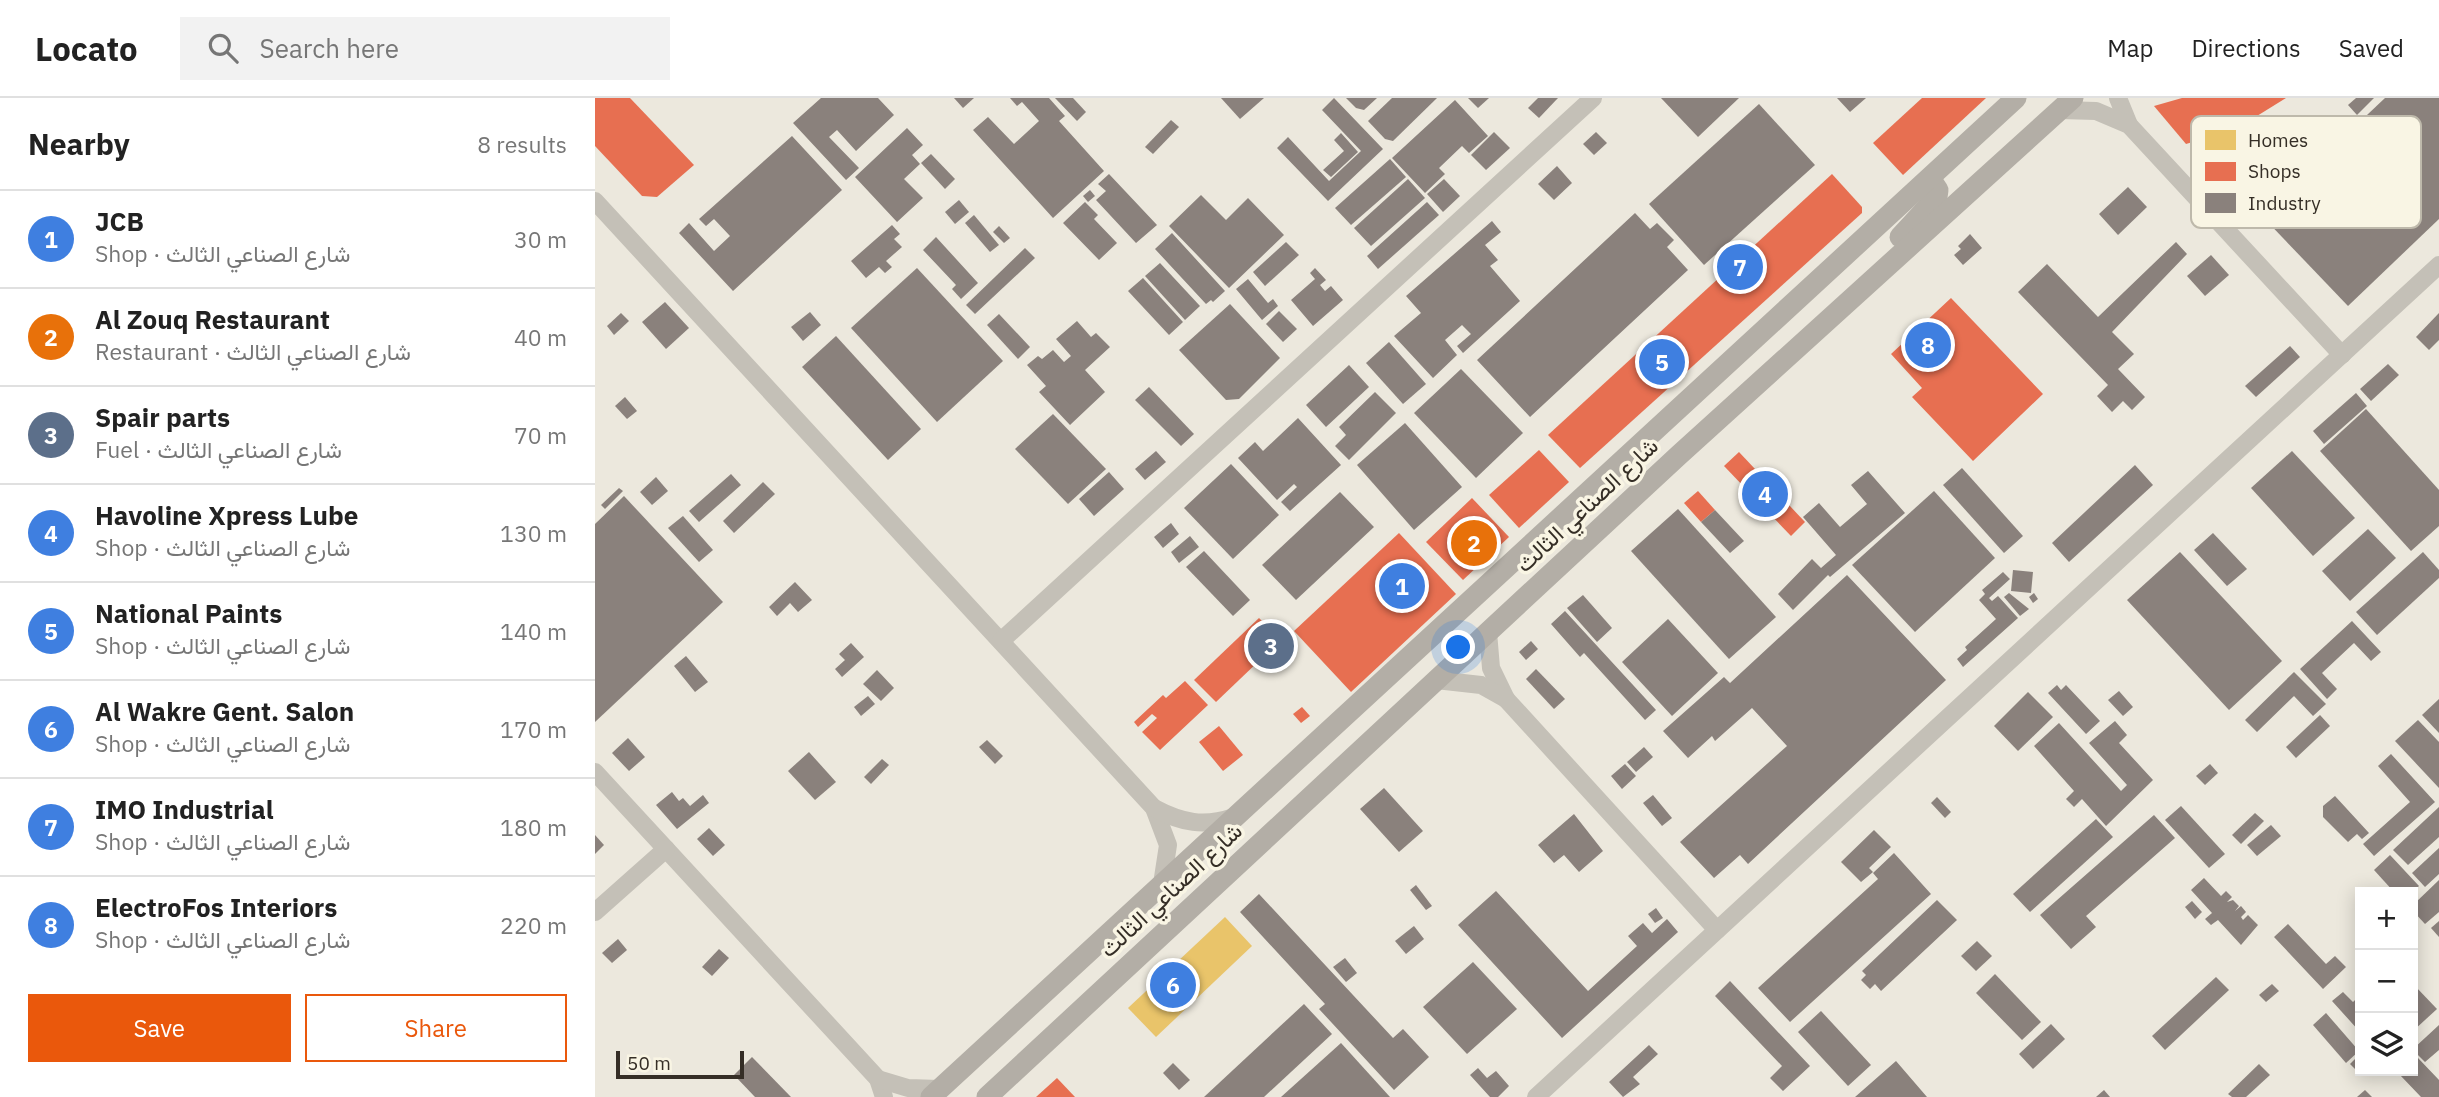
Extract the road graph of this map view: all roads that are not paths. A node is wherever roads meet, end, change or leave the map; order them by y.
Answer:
1 (1593, 98) edge
2 (2016, 98) edge
3 (2118, 98) edge
4 (2062, 102) edge
5 (2129, 125) junction
6 (1930, 178) junction
7 (2191, 192) edge
8 (595, 201) edge
9 (2224, 228) edge
10 (2439, 265) edge
11 (1884, 270) junction
12 (2342, 355) junction
13 (1488, 632) junction
14 (1001, 641) junction
15 (1436, 680) junction
16 (1506, 699) junction
17 (595, 772) edge
18 (1154, 808) junction
19 (1236, 816) junction
20 (666, 849) junction
21 (1162, 884) junction
22 (595, 912) edge
23 (1717, 930) junction
24 (878, 1079) junction
25 (935, 1093) edge
26 (884, 1097) edge
27 (987, 1097) edge
28 (1536, 1097) edge

1 - 14 street
2 - 6 main road, شارع الصناعي الثالث
3 - 5 street
4 - 5 street
4 - 11 main road, شارع الصناعي الثالث
5 - 7 street
6 - 11 main road
6 - 19 main road, شارع الصناعي الثالث
8 - 14 street
9 - 12 street
10 - 12 street
11 - 13 main road, شارع الصناعي الثالث
12 - 23 street
13 - 15 main road, شارع الصناعي الثالث
13 - 16 street
14 - 18 street
15 - 16 street
15 - 27 main road, شارع الصناعي الثالث
16 - 23 street
17 - 20 street
18 - 19 street
18 - 21 street
19 - 21 main road, شارع الصناعي الثالث
20 - 22 street
20 - 24 street
21 - 25 main road, شارع الصناعي الثالث
23 - 28 street
24 - 25 street
24 - 26 street

